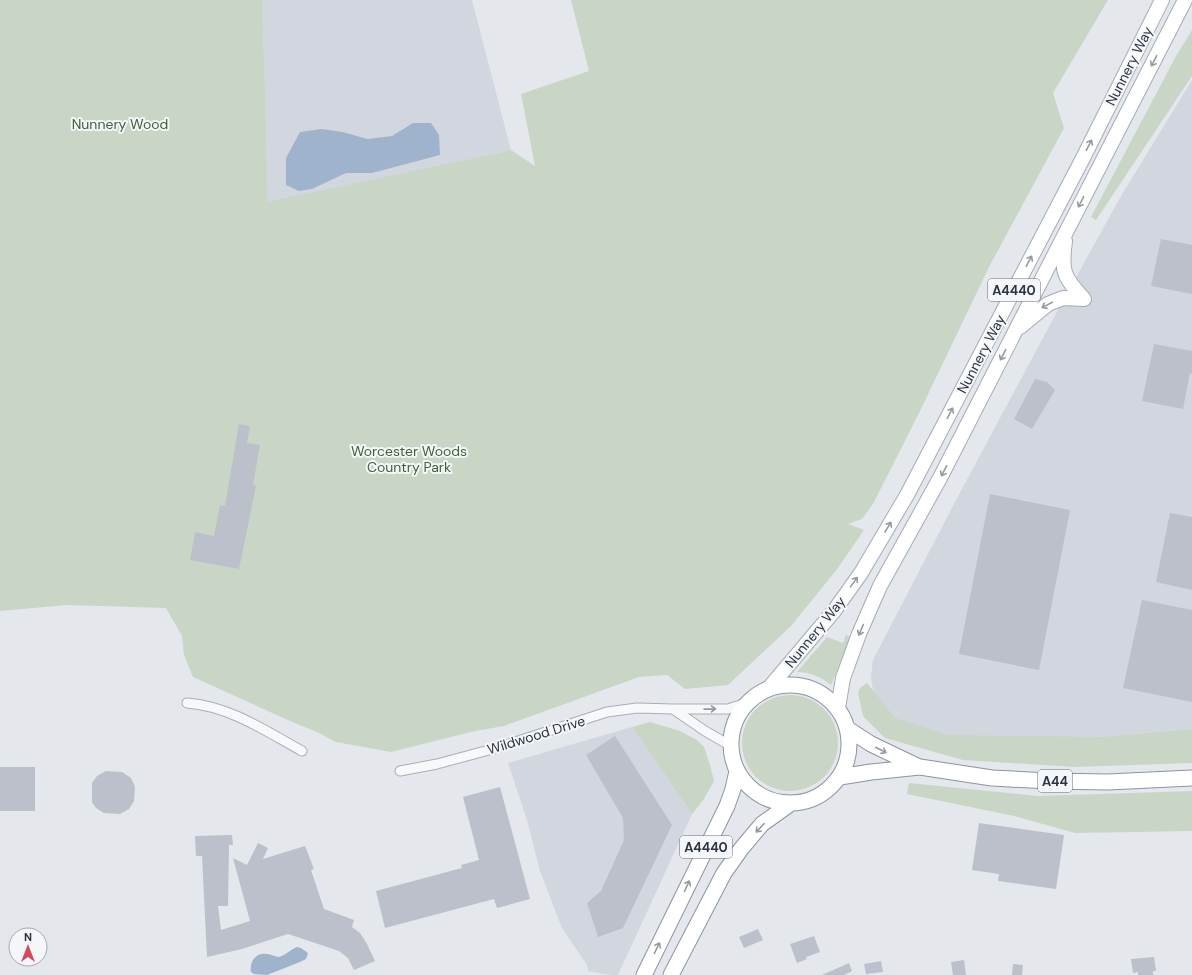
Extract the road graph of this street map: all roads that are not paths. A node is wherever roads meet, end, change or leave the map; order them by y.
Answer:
1 (1162, 0) edge
2 (1185, 0) edge
3 (1066, 230) junction
4 (1015, 331) junction
5 (769, 688) junction
6 (187, 703) dead end
7 (746, 704) junction
8 (838, 708) junction
9 (673, 709) junction
10 (848, 729) junction
11 (731, 746) junction
12 (302, 751) dead end
13 (920, 768) junction
14 (400, 771) dead end
15 (736, 771) junction
16 (840, 777) junction
17 (1192, 778) edge
18 (790, 804) junction
19 (724, 873) junction
20 (644, 975) edge
21 (671, 975) edge
22 (676, 975) edge

5 -> 1 main road, Nunnery Way / A4440
2 -> 3 main road, Nunnery Way / A4440
3 - 4 main road, Nunnery Way / A4440
3 -> 4 main road
4 -> 8 main road, Nunnery Way / A4440
5 - 7 highway
5 - 8 highway
6 - 12 street
9 -> 7 street, Wildwood Drive
7 - 11 highway
8 - 10 highway
9 - 11 street
9 - 14 street, Wildwood Drive
10 -> 13 highway, A44
10 - 16 highway
11 - 15 highway
13 - 16 highway, A44
13 - 17 highway, A44
15 - 18 highway
20 -> 15 highway, A4440
16 - 18 highway
18 -> 19 highway, A4440
19 - 21 highway, A4440
19 - 22 highway

